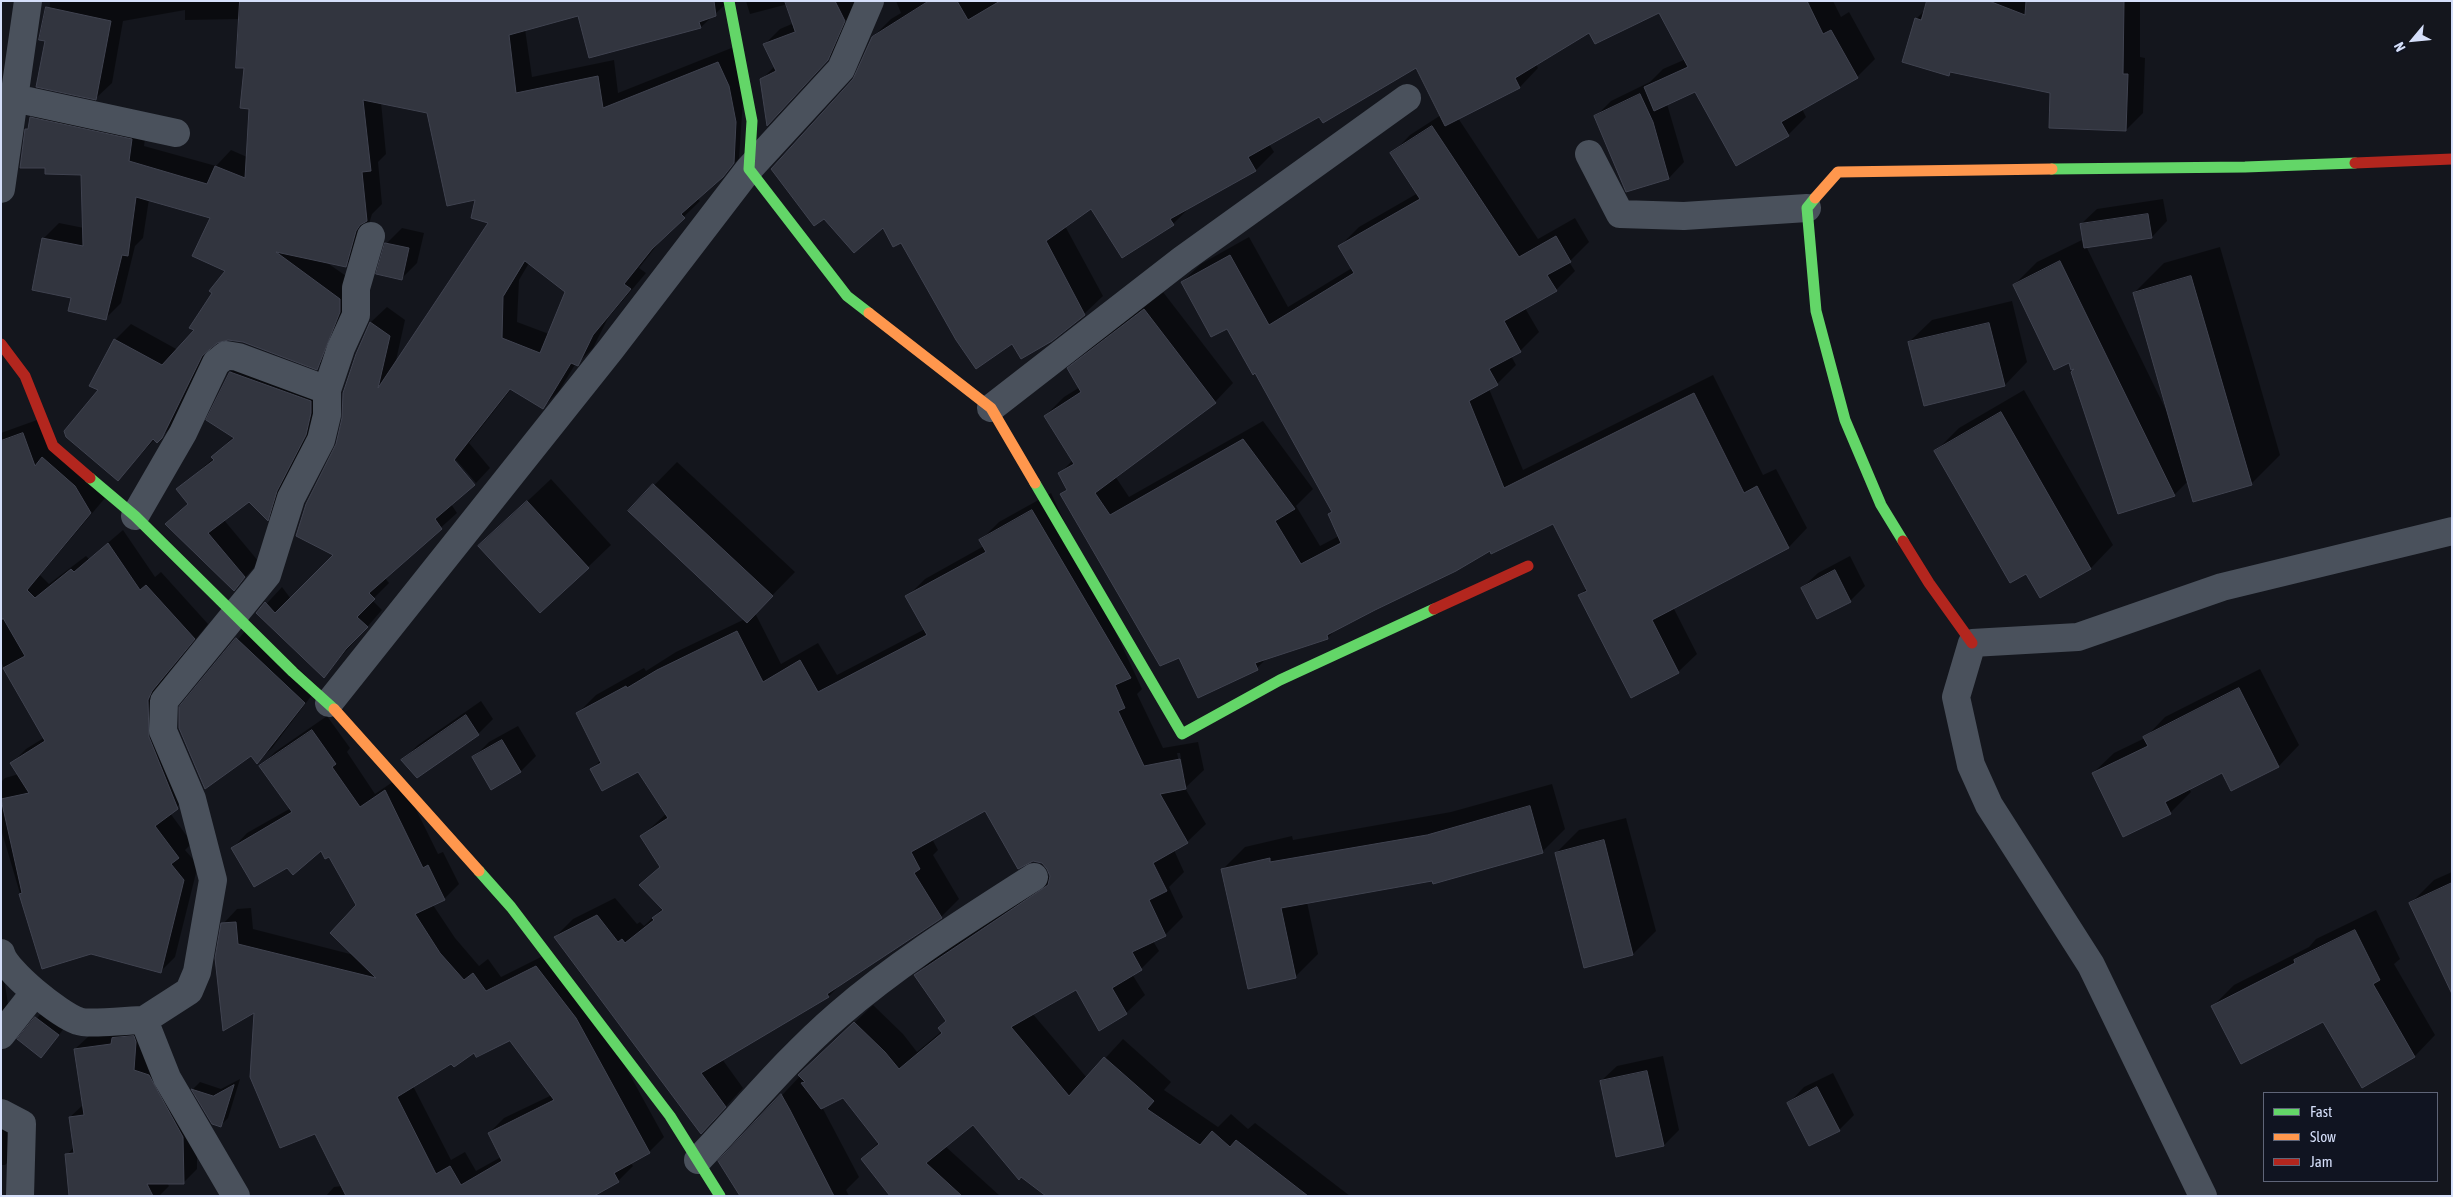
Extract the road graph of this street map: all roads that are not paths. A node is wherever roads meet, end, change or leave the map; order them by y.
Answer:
1 (28, 1) edge
2 (729, 1) edge
3 (870, 1) edge
4 (14, 98) junction
5 (1406, 98) dead end
6 (176, 133) dead end
7 (1589, 154) dead end
8 (2452, 159) edge
9 (749, 169) junction
10 (1, 189) edge
11 (1807, 208) junction
12 (370, 236) dead end
13 (1, 344) edge
14 (327, 390) junction
15 (991, 408) junction
16 (136, 516) junction
17 (2452, 531) edge
18 (1528, 566) dead end
19 (235, 614) junction
20 (1972, 643) junction
21 (329, 703) junction
22 (1034, 877) dead end
23 (1, 953) edge
24 (35, 992) junction
25 (144, 1020) junction
26 (1, 1035) edge
27 (1, 1113) edge
28 (698, 1160) junction
29 (20, 1196) edge
30 (236, 1196) edge
31 (720, 1196) edge
32 (2203, 1196) edge

1 - 4 street
2 - 9 street
3 - 9 street
4 - 6 street
4 - 10 street
5 - 15 street
7 - 11 street
8 - 11 street
9 - 15 street
9 - 21 street
11 - 20 street
12 - 14 street
13 - 16 street
14 - 16 street
14 - 19 street
15 - 18 street
16 - 19 street
17 - 20 street
19 - 21 street
19 - 25 street
20 - 32 street
21 - 28 street
22 - 28 street
23 - 24 street
24 - 25 street
24 - 26 street
25 - 30 street
27 - 29 street
28 - 31 street

